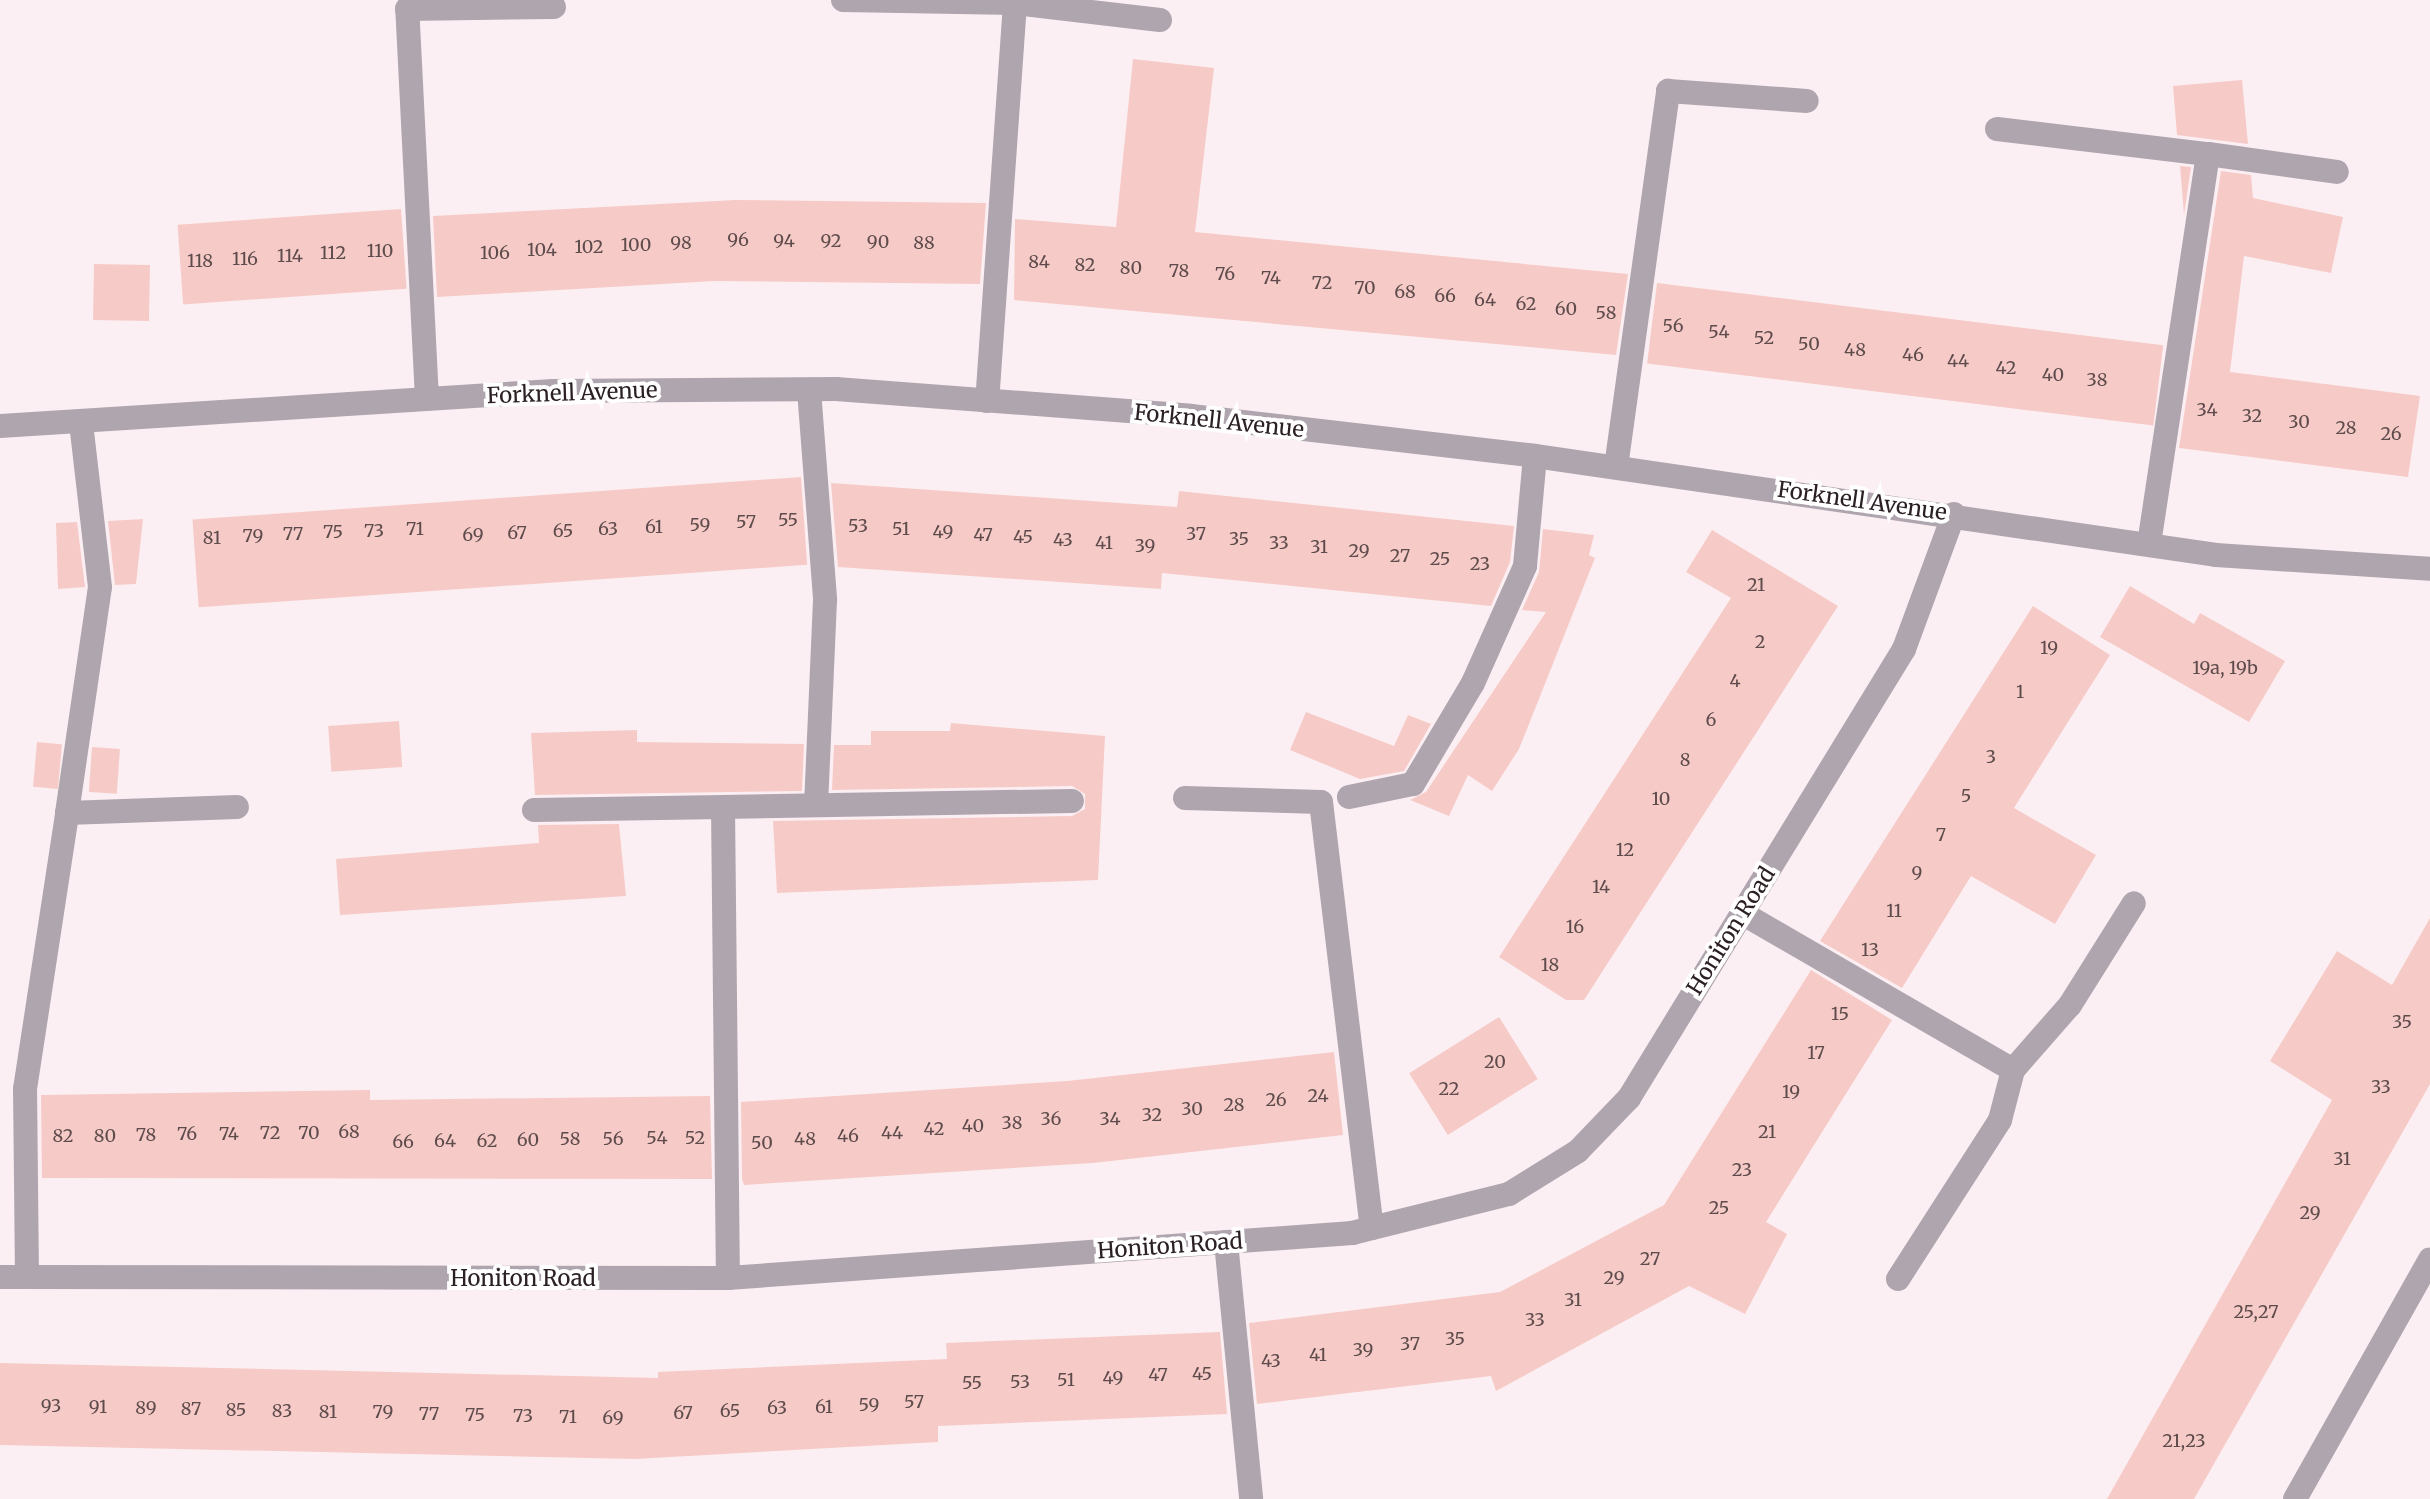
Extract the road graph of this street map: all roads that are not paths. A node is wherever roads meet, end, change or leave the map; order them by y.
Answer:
1 (843, 0) edge
2 (1015, 3) junction
3 (554, 7) dead end
4 (1160, 20) dead end
5 (1807, 101) dead end
6 (1997, 129) dead end
7 (2208, 154) junction
8 (2337, 172) dead end
9 (809, 390) junction
10 (427, 399) junction
11 (987, 401) junction
12 (81, 422) junction
13 (0, 426) edge
14 (1535, 456) junction
15 (1616, 467) junction
16 (1954, 514) junction
17 (2149, 544) junction
18 (2430, 569) edge
19 (1349, 797) dead end
20 (1185, 798) dead end
21 (1072, 801) dead end
22 (816, 805) junction
23 (237, 807) dead end
24 (723, 807) junction
25 (534, 810) dead end
26 (67, 813) junction
27 (2134, 903) dead end
28 (1742, 913) junction
29 (2013, 1070) junction
30 (1372, 1228) junction
31 (1226, 1242) junction
32 (2430, 1259) edge
33 (0, 1277) edge
34 (27, 1277) junction
35 (728, 1278) junction
36 (1898, 1279) dead end
37 (1251, 1499) edge
38 (2295, 1499) edge

1 - 2 street
2 - 4 street
2 - 11 street
3 - 10 street
5 - 15 street
6 - 7 street
7 - 8 street
7 - 17 street
9 - 10 street, Forknell Avenue
9 - 11 street, Forknell Avenue
9 - 22 street
10 - 12 street, Forknell Avenue
11 - 14 street, Forknell Avenue
12 - 13 street, Forknell Avenue
12 - 26 street
14 - 15 street, Forknell Avenue
14 - 19 street
15 - 16 street, Forknell Avenue
16 - 17 street, Forknell Avenue
16 - 28 street, Honiton Road
17 - 18 street, Forknell Avenue
20 - 30 street
21 - 22 street
22 - 24 street
23 - 26 street
24 - 25 street
24 - 35 street
26 - 34 street
27 - 29 street
28 - 29 street
28 - 30 street, Honiton Road
29 - 36 street
30 - 31 street, Honiton Road
31 - 35 street, Honiton Road
31 - 37 street
32 - 38 street
33 - 34 street, Honiton Road
34 - 35 street, Honiton Road

